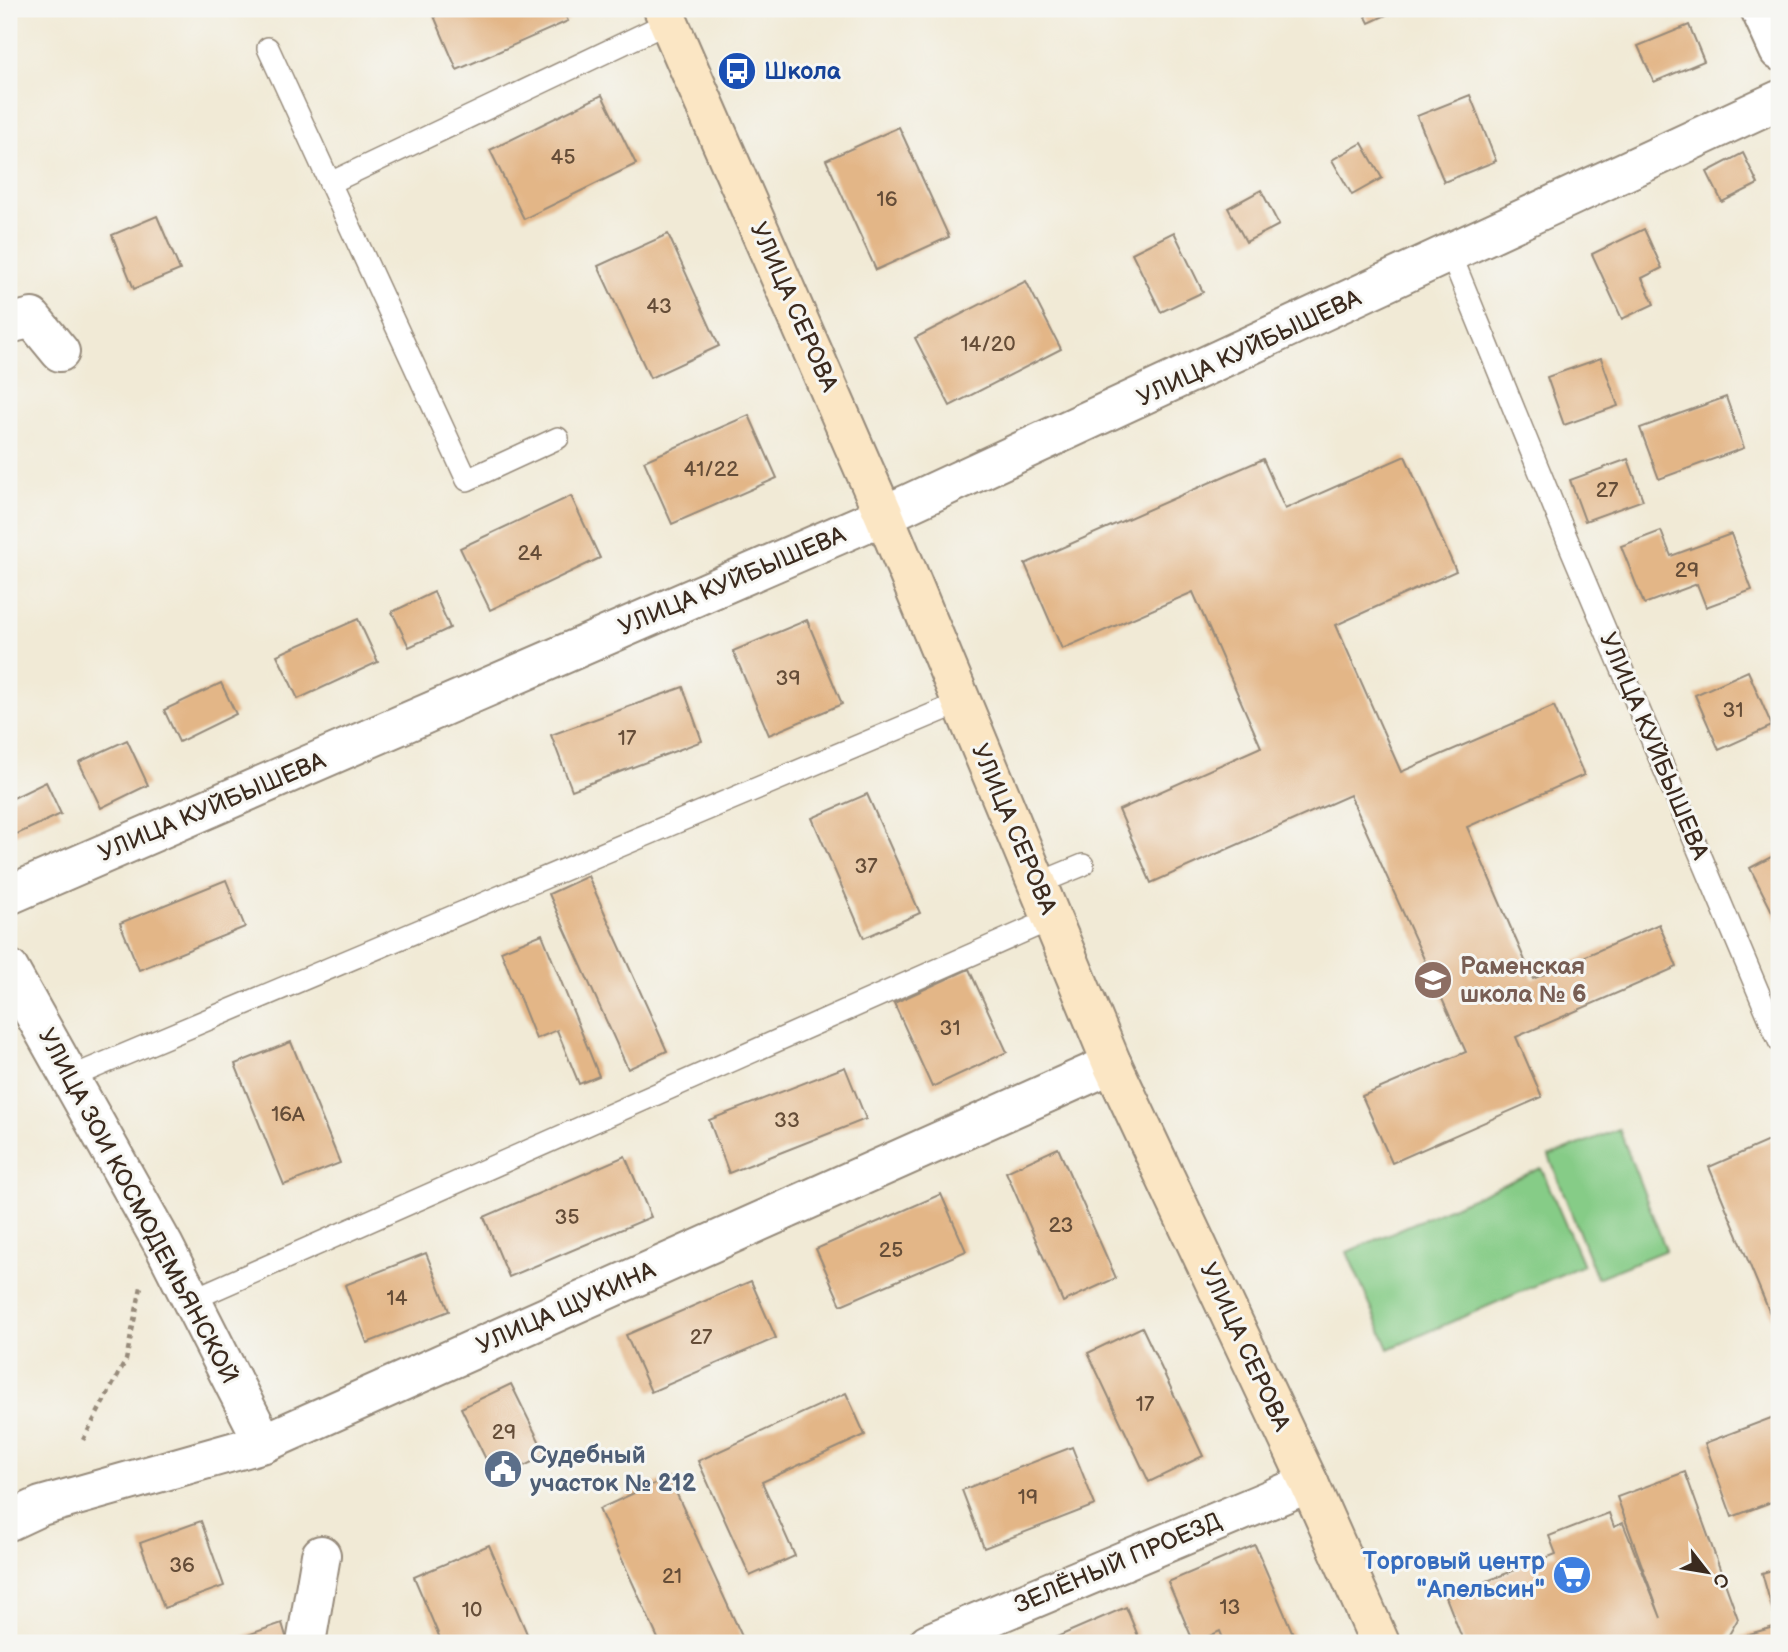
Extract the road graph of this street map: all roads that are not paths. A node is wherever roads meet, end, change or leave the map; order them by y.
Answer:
1 (1760, 9) edge
2 (666, 16) edge
3 (268, 48) dead end
4 (1779, 51) edge
5 (1779, 100) edge
6 (330, 183) junction
7 (1451, 255) junction
8 (9, 324) edge
9 (60, 352) dead end
10 (558, 438) dead end
11 (884, 515) junction
12 (962, 702) junction
13 (1083, 865) dead end
14 (1037, 884) junction
15 (9, 895) edge
16 (1052, 919) junction
17 (9, 969) edge
18 (1779, 1041) edge
19 (1112, 1064) junction
20 (69, 1078) junction
21 (191, 1300) junction
22 (264, 1443) junction
23 (1309, 1483) junction
24 (9, 1521) edge
25 (321, 1556) dead end
26 (306, 1643) edge
27 (928, 1643) edge
28 (1380, 1643) edge

1 - 4 street
2 - 6 lane
2 - 11 street, УЛИЦА СЕРОВА
3 - 6 lane
5 - 7 street, УЛИЦА КУЙБЫШЕВА
6 - 10 lane
7 - 11 street, УЛИЦА КУЙБЫШЕВА
7 - 18 lane, УЛИЦА КУЙБЫШЕВА
8 - 9 street
11 - 12 street, УЛИЦА СЕРОВА
11 - 15 street, УЛИЦА КУЙБЫШЕВА
12 - 14 street, УЛИЦА СЕРОВА
12 - 20 lane
13 - 14 lane
14 - 16 street, УЛИЦА СЕРОВА
16 - 19 street, УЛИЦА СЕРОВА
16 - 21 lane
17 - 20 street, УЛИЦА ЗОИ КОСМОДЕМЬЯНСКОЙ
19 - 22 street, УЛИЦА ЩУКИНА
19 - 23 street, УЛИЦА СЕРОВА
20 - 21 street, УЛИЦА ЗОИ КОСМОДЕМЬЯНСКОЙ
21 - 22 street, УЛИЦА ЗОИ КОСМОДЕМЬЯНСКОЙ
22 - 24 street, УЛИЦА ЩУКИНА
23 - 27 street, ЗЕЛЁНЫЙ ПРОЕЗД
23 - 28 street, УЛИЦА СЕРОВА
25 - 26 street

